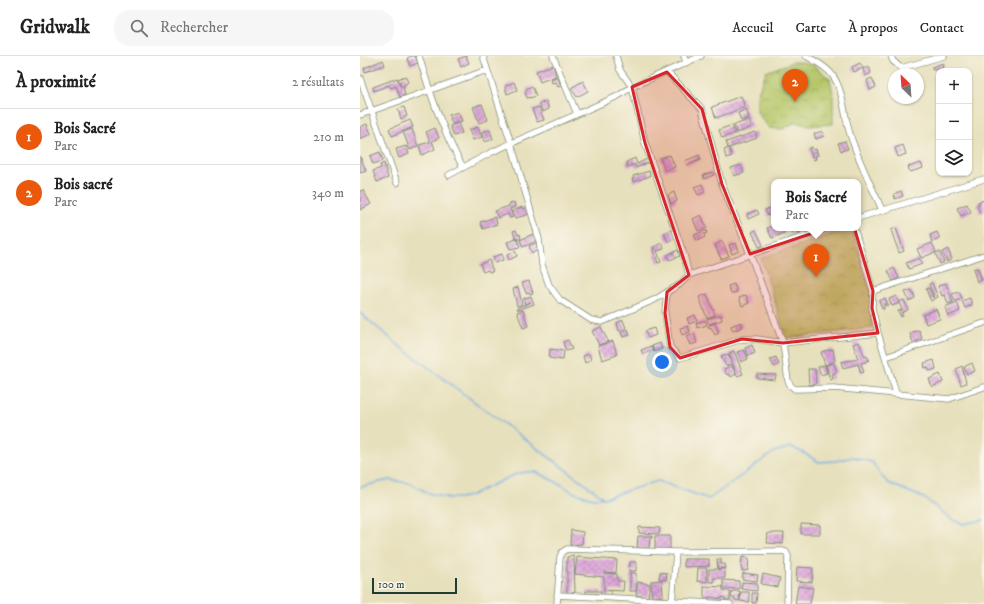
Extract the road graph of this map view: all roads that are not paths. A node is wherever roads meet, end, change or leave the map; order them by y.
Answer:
1 (419, 56) edge
2 (483, 56) edge
3 (553, 56) edge
4 (616, 56) edge
5 (701, 56) edge
6 (806, 56) edge
7 (891, 56) edge
8 (944, 56) edge
9 (685, 59) edge
10 (487, 70) junction
11 (667, 72) junction
12 (360, 78) edge
13 (632, 87) junction
14 (430, 91) junction
15 (371, 112) junction
16 (577, 114) junction
17 (360, 115) edge
18 (511, 143) junction
19 (463, 167) junction
20 (449, 176) dead end
21 (984, 179) edge
22 (397, 183) dead end
23 (882, 210) junction
24 (861, 217) edge
25 (820, 231) edge
26 (855, 231) edge
27 (750, 254) junction
28 (984, 256) edge
29 (689, 276) junction
30 (873, 291) junction
31 (667, 292) junction
32 (984, 323) edge
33 (878, 333) junction
34 (783, 343) junction
35 (886, 357) junction
36 (984, 387) edge
37 (896, 393) junction
38 (676, 552) junction
39 (557, 595) junction
40 (672, 602) edge
41 (556, 604) edge
42 (730, 604) edge
43 (786, 604) edge

1 - 14 street
2 - 10 street
3 - 16 street
4 - 13 street
5 - 9 street
6 - 23 street
7 - 8 street
9 - 11 street
10 - 14 street
10 - 18 street
11 - 13 street
11 - 27 street
12 - 15 street
13 - 16 street
13 - 29 street
14 - 15 street
14 - 19 street
15 - 17 street
15 - 22 street
16 - 18 street
18 - 19 street
18 - 31 street
19 - 20 street
21 - 23 street
23 - 24 street
25 - 27 street
26 - 30 street
27 - 29 street
27 - 34 street
28 - 30 street
29 - 31 street
30 - 33 street
31 - 34 street
32 - 35 street
33 - 34 street
33 - 35 street
34 - 37 street
35 - 37 street
36 - 37 street
38 - 39 street
38 - 40 street
38 - 43 street
39 - 40 street
39 - 41 street
40 - 42 street

